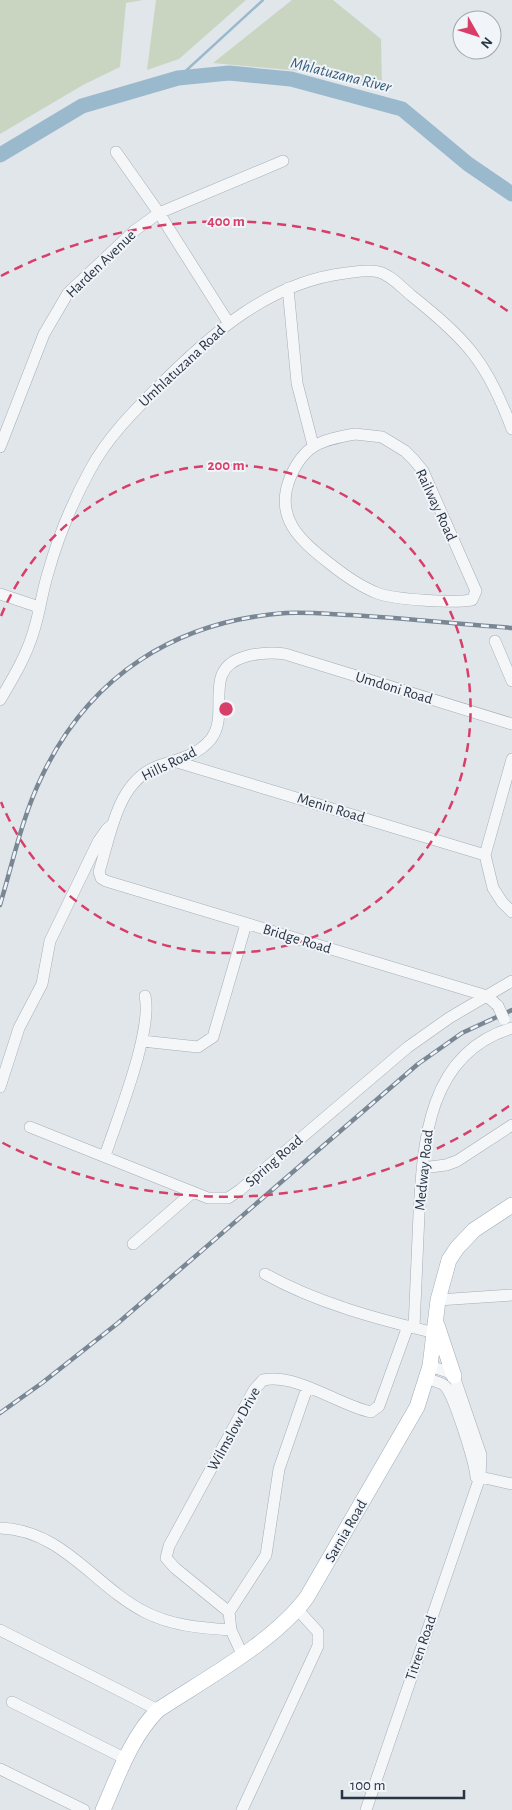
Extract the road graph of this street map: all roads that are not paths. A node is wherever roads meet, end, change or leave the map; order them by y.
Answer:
1 (116, 152) dead end
2 (283, 161) dead end
3 (159, 213) junction
4 (288, 288) junction
5 (228, 322) junction
6 (512, 429) edge
7 (313, 445) junction
8 (0, 447) edge
9 (0, 594) edge
10 (39, 608) junction
11 (495, 641) dead end
12 (276, 653) joint
13 (512, 681) edge
14 (0, 700) edge
15 (512, 724) edge
16 (512, 759) edge
17 (177, 762) junction
18 (115, 823) junction
19 (485, 855) junction
20 (106, 881) joint
21 (512, 912) edge
22 (246, 924) junction
23 (512, 981) edge
24 (145, 996) dead end
25 (487, 996) junction
26 (508, 1026) edge
27 (142, 1041) junction
28 (0, 1087) edge
29 (512, 1125) edge
30 (30, 1127) dead end
31 (105, 1156) junction
32 (422, 1168) junction
33 (193, 1192) junction
34 (512, 1205) edge
35 (133, 1244) dead end
36 (265, 1274) dead end
37 (512, 1295) edge
38 (438, 1300) junction
39 (411, 1327) junction
40 (435, 1327) junction
41 (429, 1373) junction
42 (454, 1376) junction
43 (307, 1388) junction
44 (477, 1480) junction
45 (512, 1484) edge
46 (0, 1528) edge
47 (298, 1610) junction
48 (229, 1612) junction
49 (0, 1630) edge
50 (231, 1630) junction
51 (242, 1654) junction
52 (12, 1702) dead end
53 (158, 1710) junction
54 (126, 1759) junction
55 (0, 1769) edge
56 (84, 1810) edge
57 (103, 1810) edge
58 (242, 1810) edge
59 (366, 1810) edge

1 - 3 street
2 - 3 street, Harden Avenue
3 - 5 street
3 - 8 street, Harden Avenue
4 - 5 street, Umhlatuzana Road
4 - 6 street, Umhlatuzana Road
4 - 7 street
5 - 10 street, Umhlatuzana Road
7 - 7 street, Railway Road
9 - 10 street
10 - 14 street, Umhlatuzana Road
11 - 13 street
12 - 15 street, Umdoni Road
12 - 17 street, Hills Road
16 - 19 street
17 - 18 street, Hills Road
17 - 19 street, Menin Road
18 - 20 street, Hills Road
18 - 28 street
19 - 21 street
20 - 22 street, Bridge Road
22 - 25 street, Bridge Road
22 - 27 street
23 - 25 street
24 - 27 street
25 - 26 street, bridge
25 - 33 street, Spring Road
26 - 32 street, Medway Road
27 - 31 street
29 - 32 street
30 - 31 street, Spring Road
31 - 33 street, Spring Road
32 - 39 street, Medway Road
33 - 35 street
34 - 38 main road, Sarnia Road
36 - 39 street
37 - 38 street
38 - 40 main road, Sarnia Road
39 - 40 street
39 - 43 street, Wilmslow Drive
40 - 41 main road, Sarnia Road
40 - 42 main road
41 - 42 street
41 - 44 street
41 - 47 main road, Sarnia Road
42 - 44 street, Titren Road
43 - 48 street
43 - 48 street, Wilmslow Drive
44 - 45 street
44 - 59 street, Titren Road
46 - 50 street
47 - 51 main road, Sarnia Road
47 - 58 street
48 - 50 street
49 - 53 street
50 - 51 street
51 - 53 main road, Sarnia Road
52 - 54 street
53 - 54 main road, Sarnia Road
54 - 57 main road, Sarnia Road
55 - 56 street

